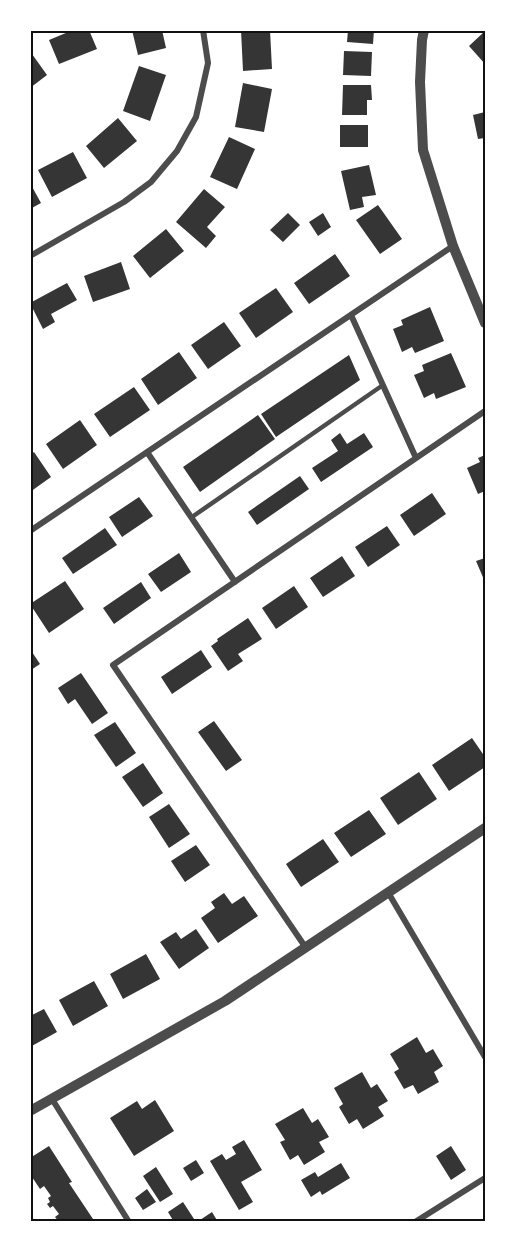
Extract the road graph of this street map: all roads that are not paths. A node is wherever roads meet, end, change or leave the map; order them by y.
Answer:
1 (203, 30) edge
2 (424, 30) edge
3 (453, 246) junction
4 (30, 256) edge
5 (351, 315) junction
6 (485, 323) edge
7 (383, 385) junction
8 (485, 411) edge
9 (147, 452) junction
10 (416, 458) junction
11 (192, 518) junction
12 (30, 531) edge
13 (235, 582) junction
14 (485, 828) edge
15 (389, 894) junction
16 (307, 949) junction
17 (485, 1058) edge
18 (52, 1099) junction
19 (30, 1111) edge
20 (485, 1178) edge
21 (129, 1222) edge
22 (415, 1222) edge

1 - 4 street
2 - 3 street
3 - 5 street
3 - 6 street
5 - 7 street
5 - 9 street
7 - 10 street
7 - 11 lane
8 - 10 street
9 - 11 street
9 - 12 street
10 - 13 street
11 - 13 street
13 - 16 street
14 - 15 street
15 - 16 street
15 - 17 street
16 - 18 street
18 - 19 street
18 - 21 street
20 - 22 street

